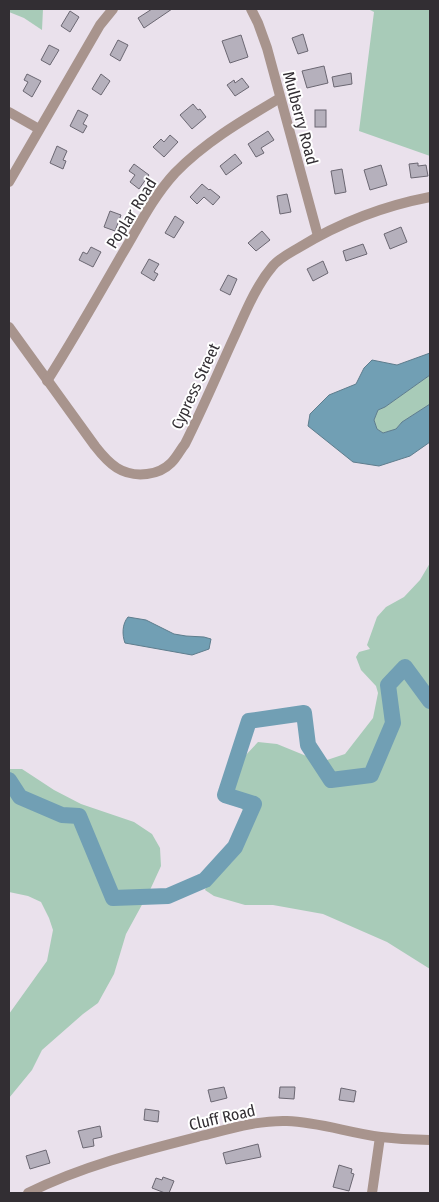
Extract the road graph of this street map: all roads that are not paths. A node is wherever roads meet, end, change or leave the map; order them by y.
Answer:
1 (113, 9) edge
2 (251, 9) edge
3 (280, 98) junction
4 (9, 112) edge
5 (39, 130) junction
6 (9, 182) edge
7 (430, 197) edge
8 (318, 236) junction
9 (9, 327) edge
10 (47, 381) junction
11 (380, 1137) junction
12 (430, 1140) edge
13 (28, 1193) edge
14 (372, 1193) edge

1 - 5 street
2 - 3 street, Mulberry Road
3 - 8 street, Mulberry Road
3 - 10 street, Poplar Road
4 - 5 street
5 - 6 street
7 - 8 street, Cypress Street
8 - 10 street, Cypress Street
9 - 10 street, Cypress Street
11 - 12 street, Cluff Road
11 - 13 street, Cluff Road
11 - 14 street

